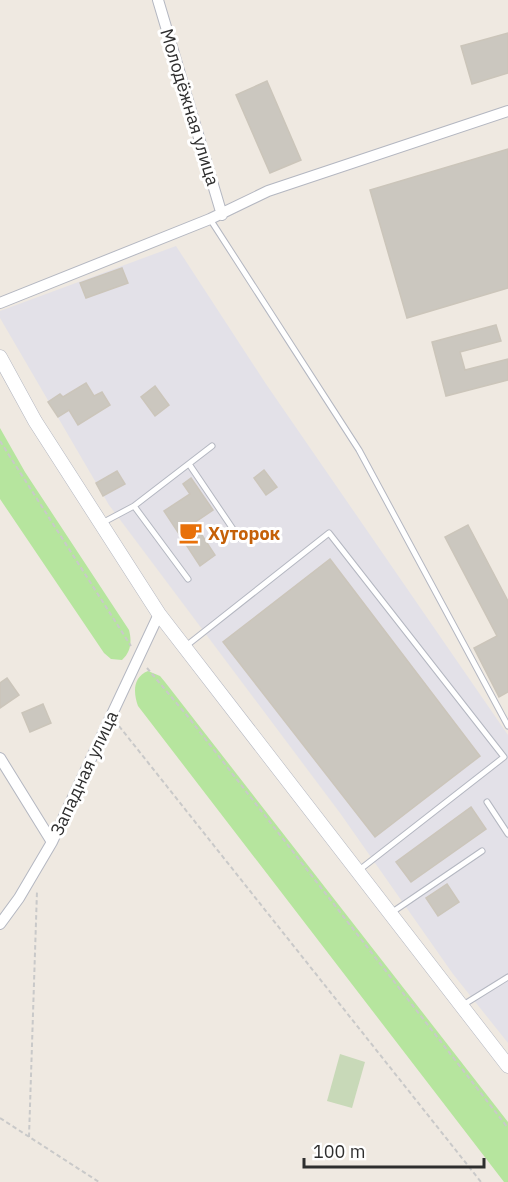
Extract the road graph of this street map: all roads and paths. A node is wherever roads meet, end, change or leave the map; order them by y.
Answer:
1 (158, 0) edge
2 (508, 111) edge
3 (222, 214) junction
4 (210, 219) junction
5 (0, 303) edge
6 (0, 357) edge
7 (0, 441) edge
8 (212, 446) dead end
9 (189, 464) junction
10 (134, 506) junction
11 (100, 524) junction
12 (239, 538) dead end
13 (189, 579) dead end
14 (159, 614) junction
15 (184, 648) junction
16 (138, 658) junction
17 (111, 716) junction
18 (508, 726) edge
19 (0, 758) edge
20 (487, 802) dead end
21 (508, 834) edge
22 (52, 842) junction
23 (482, 851) dead end
24 (357, 872) junction
25 (37, 890) dead end
26 (390, 914) junction
27 (0, 924) edge
28 (508, 977) edge
29 (461, 1006) junction
30 (508, 1066) edge
31 (0, 1118) edge
32 (508, 1128) edge
33 (29, 1137) junction
34 (99, 1182) edge
35 (481, 1182) edge

1 - 3 street, Молодёжная улица
2 - 3 street
3 - 4 street
4 - 5 street
4 - 18 lane
6 - 11 street
7 - 16 path
8 - 9 lane
9 - 10 lane
9 - 12 lane
10 - 11 lane
10 - 13 lane
11 - 14 street
14 - 15 street
14 - 16 street, Западная улица
15 - 24 street
15 - 24 lane
16 - 17 street, Западная улица
16 - 32 path
17 - 22 street, Западная улица
17 - 35 path
19 - 22 street, Западная улица
20 - 21 lane
22 - 27 street
23 - 26 lane
24 - 26 street
25 - 33 path
26 - 29 street
28 - 29 lane
29 - 30 street
31 - 33 path
33 - 34 path

